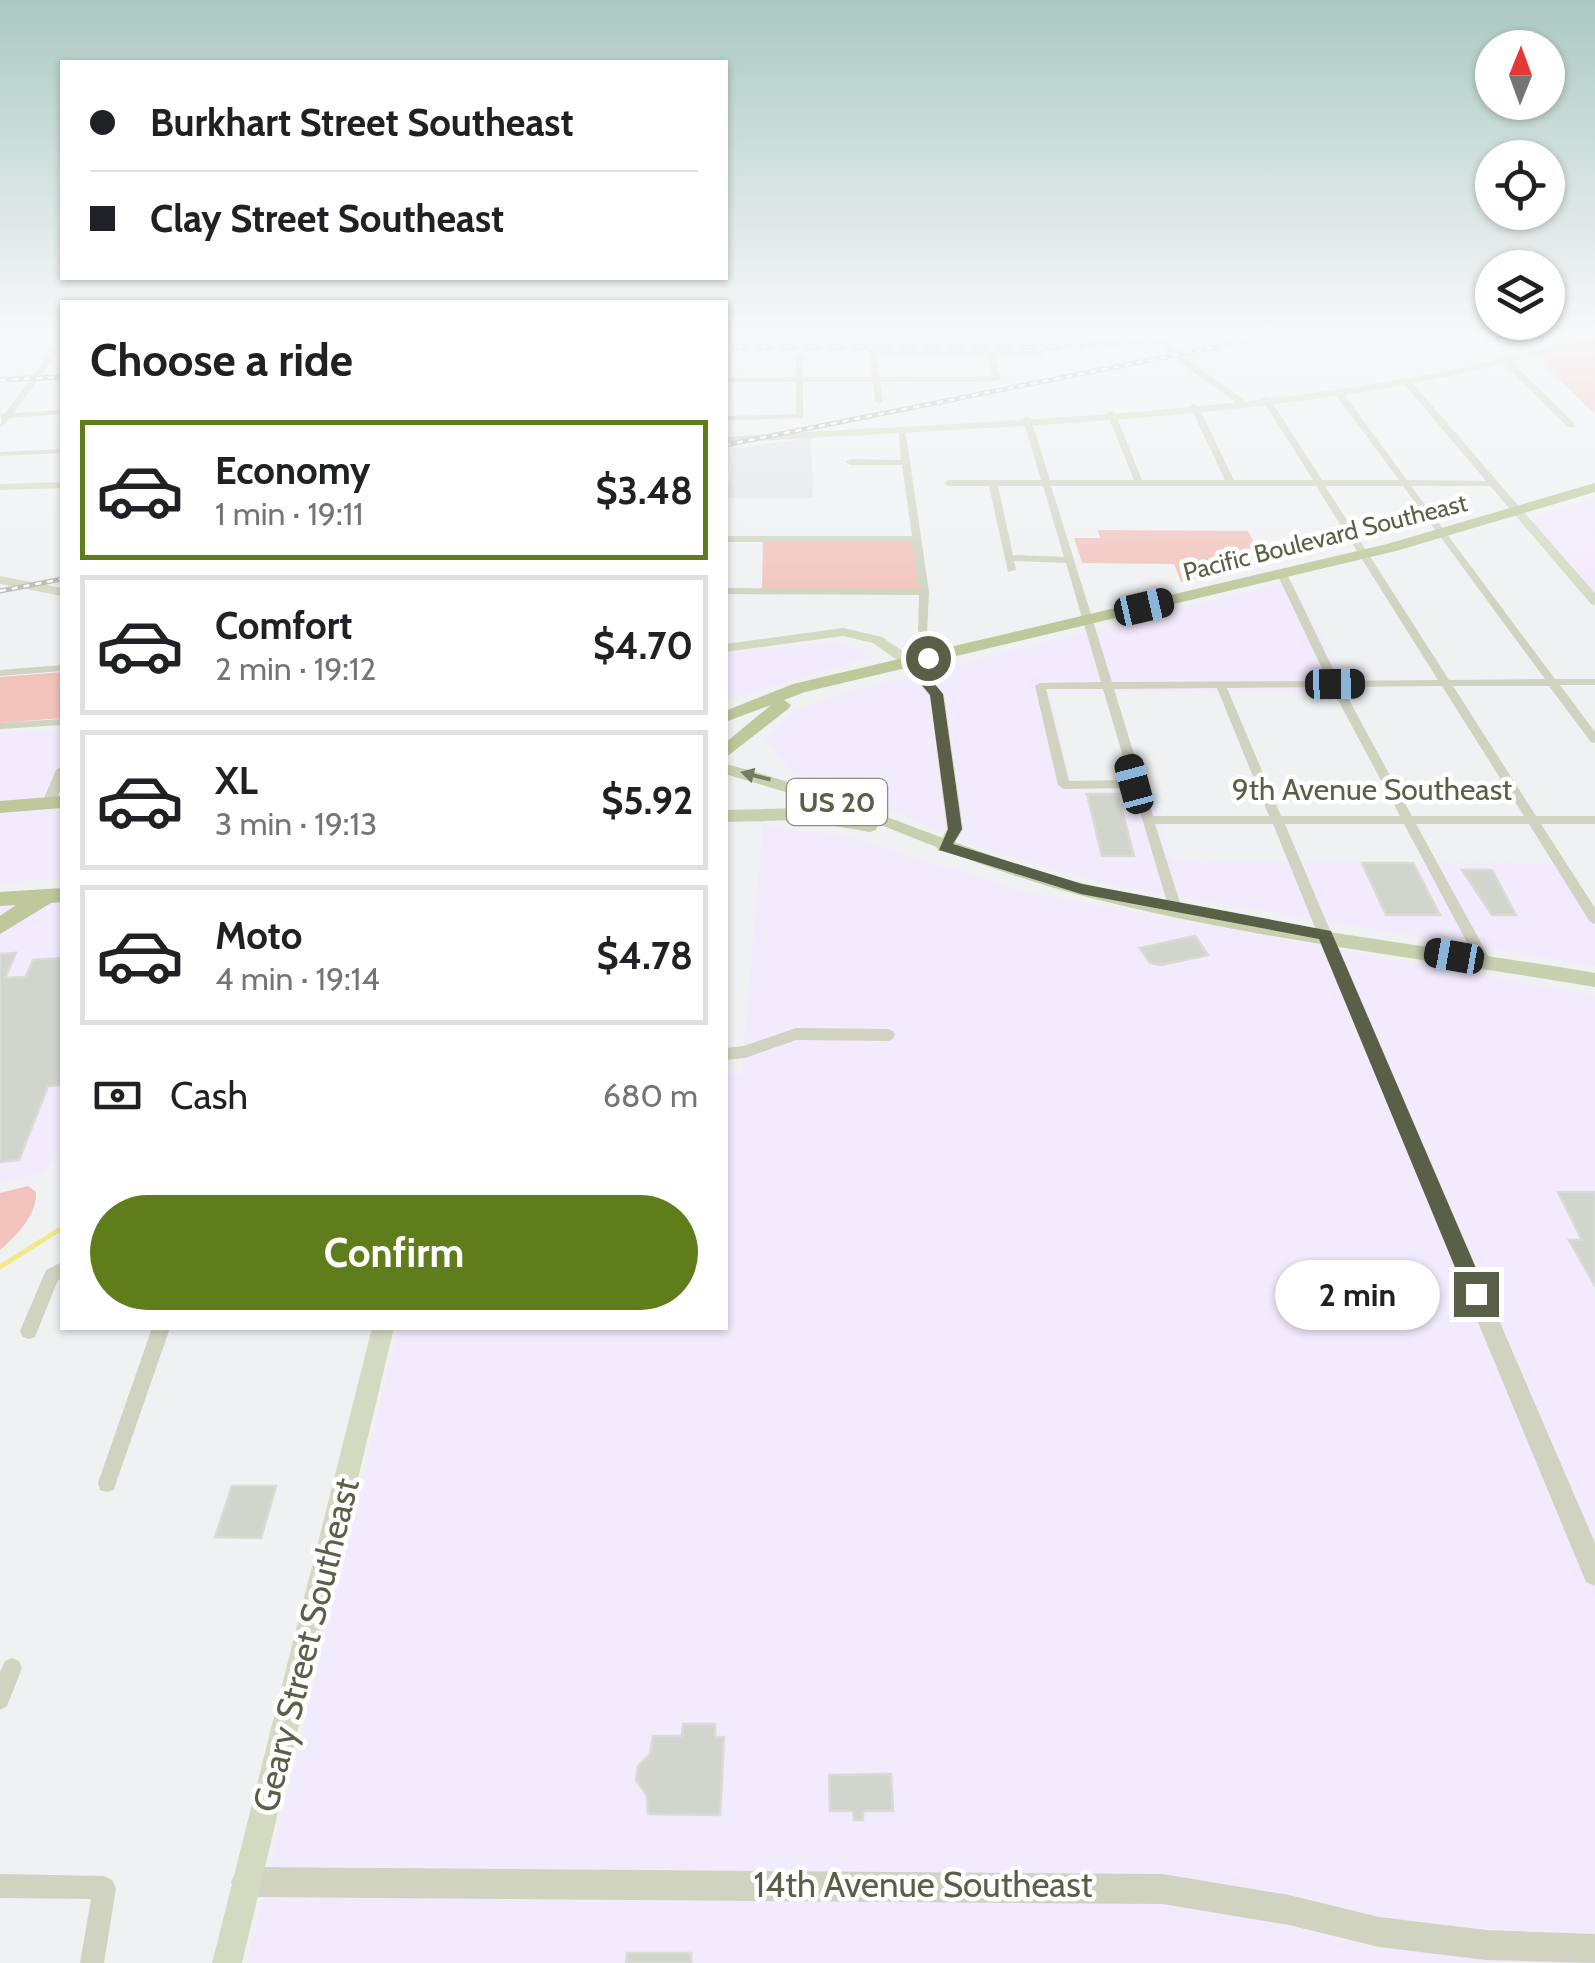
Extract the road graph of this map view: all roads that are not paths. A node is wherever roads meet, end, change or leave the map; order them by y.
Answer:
1 (963, 424) edge
2 (1028, 424) edge
3 (1115, 424) edge
4 (1203, 424) edge
5 (1281, 424) edge
6 (1361, 424) edge
7 (1442, 424) edge
8 (901, 428) junction
9 (728, 440) edge
10 (60, 450) edge
11 (0, 454) edge
12 (850, 462) dead end
13 (905, 463) junction
14 (948, 482) dead end
15 (1231, 482) junction
16 (1317, 482) junction
17 (993, 483) junction
18 (1045, 483) junction
19 (1139, 483) junction
20 (1406, 483) junction
21 (1492, 483) junction
22 (60, 486) edge
23 (0, 487) edge
24 (1595, 487) edge
25 (1519, 513) junction
26 (1444, 535) junction
27 (728, 539) edge
28 (918, 539) junction
29 (1364, 555) junction
30 (1008, 558) junction
31 (1067, 560) junction
32 (1011, 570) dead end
33 (1282, 574) junction
34 (0, 580) edge
35 (728, 591) edge
36 (60, 592) edge
37 (924, 592) junction
38 (1595, 602) edge
39 (1088, 620) junction
40 (924, 631) dead end
41 (728, 648) edge
42 (910, 662) junction
43 (60, 668) edge
44 (0, 672) edge
45 (830, 681) junction
46 (1220, 682) junction
47 (1552, 682) junction
48 (1595, 682) edge
49 (1445, 683) junction
50 (1335, 684) junction
51 (1040, 686) joint
52 (1107, 686) junction
53 (728, 716) edge
54 (60, 722) edge
55 (0, 726) edge
56 (1595, 740) edge
57 (728, 749) edge
58 (728, 770) edge
59 (1134, 784) junction
60 (55, 803) edge
61 (0, 807) edge
62 (728, 816) edge
63 (1149, 820) junction
64 (1277, 820) junction
65 (1408, 820) junction
66 (1532, 820) junction
67 (1595, 820) edge
68 (944, 846) junction
69 (54, 896) edge
70 (0, 899) edge
71 (1176, 909) junction
72 (1595, 919) edge
73 (0, 926) edge
74 (1325, 935) junction
75 (1484, 961) junction
76 (1595, 980) edge
77 (888, 1035) dead end
78 (728, 1053) edge
79 (60, 1271) edge
80 (160, 1330) edge
81 (383, 1330) edge
82 (30, 1331) dead end
83 (107, 1482) dead end
84 (1595, 1573) edge
85 (12, 1668) dead end
86 (0, 1699) edge
87 (246, 1882) junction
88 (0, 1886) edge
89 (1595, 1949) edge
90 (92, 1963) edge
91 (227, 1963) edge

1 - 8 main road
2 - 18 street
3 - 19 street
4 - 15 street
5 - 16 street
6 - 20 street
7 - 21 street
8 - 9 main road
8 - 13 street
10 - 11 street
12 - 13 street
13 - 28 street
14 - 17 street
15 - 16 street
15 - 19 street
16 - 20 street
16 - 29 street
17 - 18 street
17 - 30 street
18 - 19 street
18 - 31 street
20 - 21 street
20 - 26 street
21 - 25 street
22 - 23 main road
24 - 25 highway, Pacific Boulevard Southeast
25 - 26 highway, Pacific Boulevard Southeast
25 - 38 main road
26 - 29 highway, Pacific Boulevard Southeast
26 - 47 street
27 - 28 street
28 - 37 street
29 - 33 highway, Pacific Boulevard Southeast
29 - 49 street
30 - 31 street
30 - 32 street
31 - 39 street
33 - 39 highway, Pacific Boulevard Southeast
33 - 50 street
34 - 36 main road
35 - 37 street
37 - 40 street
39 - 42 highway, Pacific Boulevard Southeast
39 - 52 street
41 - 42 main road
42 - 45 highway, Pacific Boulevard Southeast
42 - 68 main road
43 - 44 street
45 - 53 highway, Pacific Boulevard Southeast
45 - 57 highway, Pacific Boulevard Southeast
46 - 50 street
46 - 52 street
46 - 64 street
47 - 48 street
47 - 49 street
47 - 56 street
49 - 50 street
49 - 66 street
50 - 65 street
51 - 52 street
51 - 59 street
52 - 59 street
54 - 55 street
68 -> 58 main road, US 20
59 - 63 street
60 - 61 highway
62 - 68 main road, US 20
63 - 64 street, 9th Avenue Southeast
63 - 71 street
64 - 65 street, 9th Avenue Southeast
64 - 74 street
65 - 66 street, 9th Avenue Southeast
65 - 75 street
66 - 67 street, 9th Avenue Southeast
66 - 72 street
68 - 71 main road, US 20
69 - 70 highway
69 - 73 highway
71 - 74 main road, US 20
74 - 75 main road, US 20
74 - 84 street
75 - 76 main road, US 20
77 - 78 street
79 - 82 street
80 - 83 street
81 - 87 main road, Geary Street Southeast
85 - 86 street
87 - 89 street, 14th Avenue Southeast
87 - 91 main road, Geary Street Southeast
88 - 90 street

